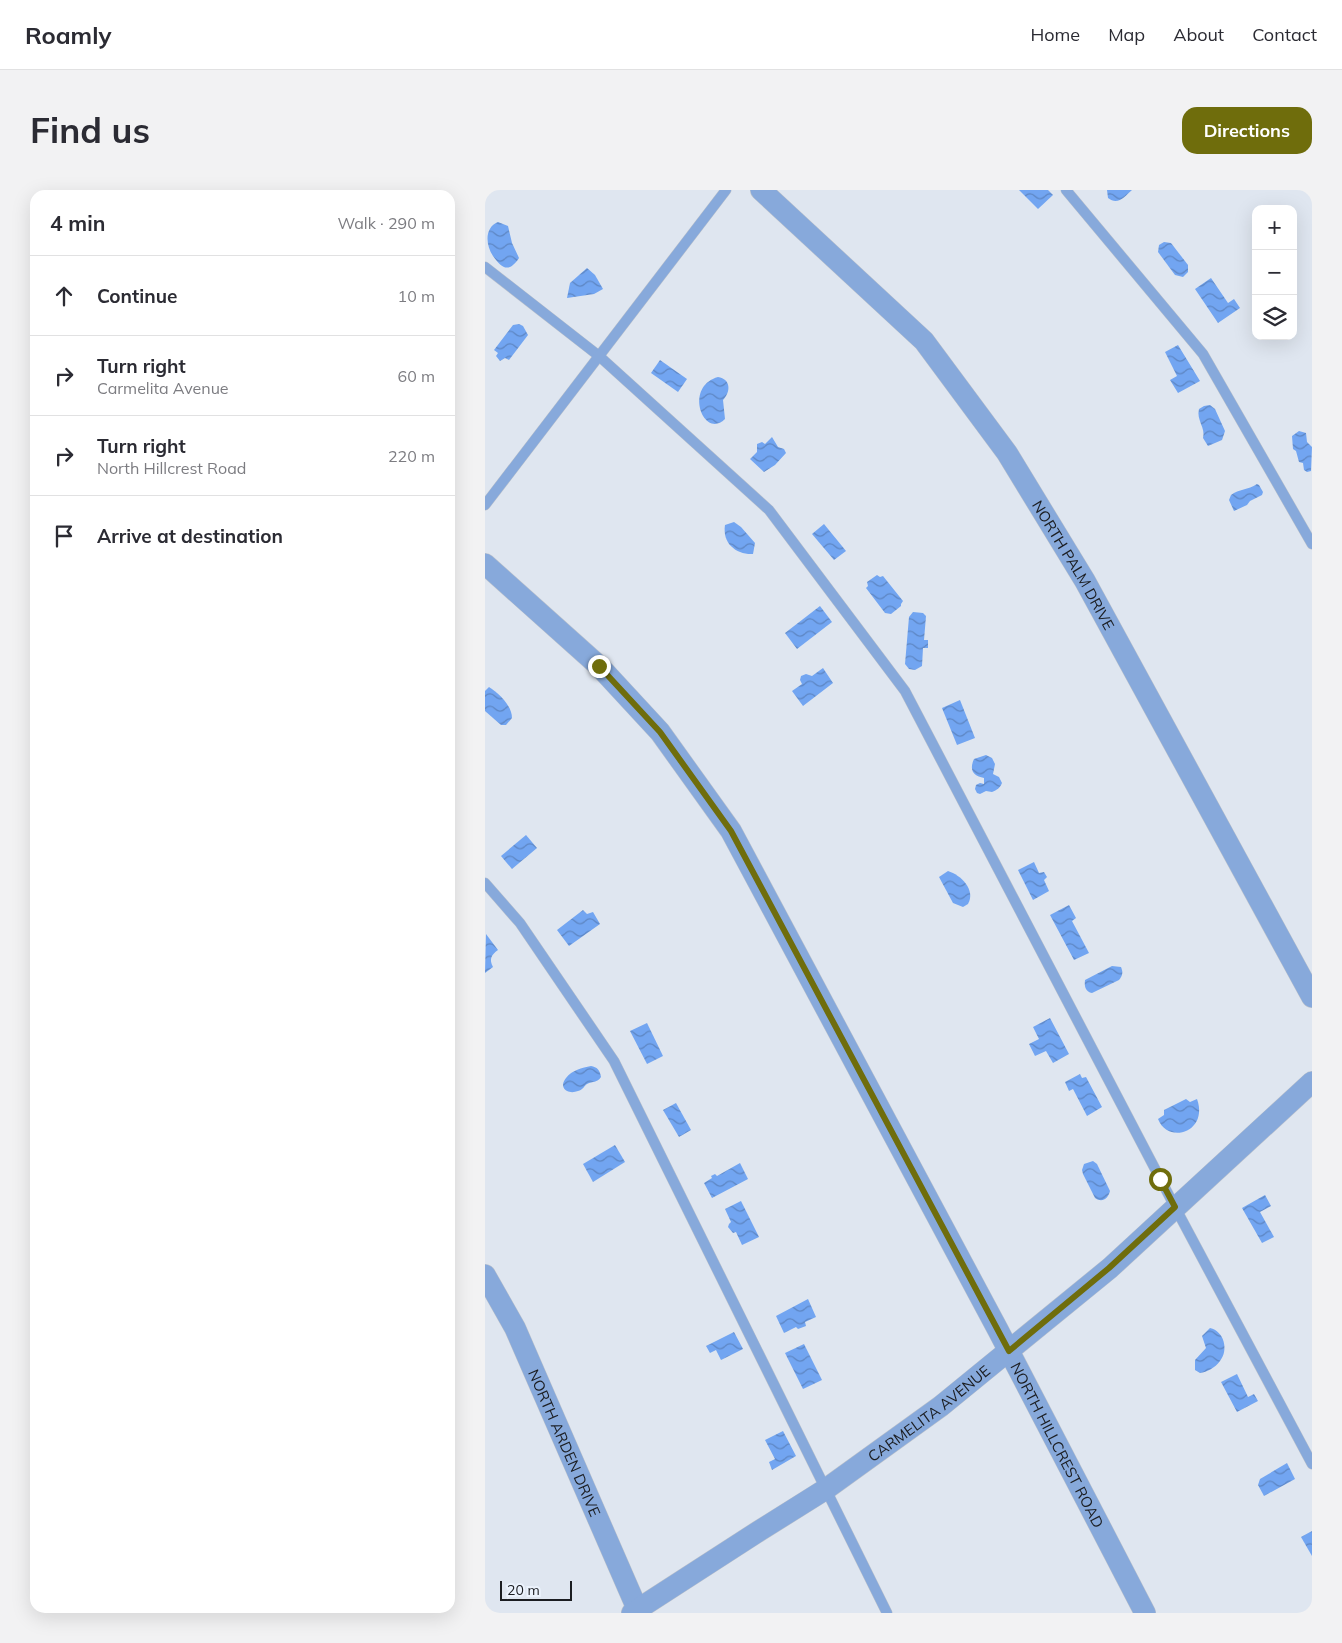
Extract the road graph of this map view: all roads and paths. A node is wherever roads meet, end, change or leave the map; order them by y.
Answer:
1 (726, 190) edge
2 (761, 190) edge
3 (1066, 190) edge
4 (485, 267) edge
5 (599, 356) junction
6 (485, 505) edge
7 (1312, 544) edge
8 (485, 564) edge
9 (485, 883) edge
10 (1312, 997) edge
11 (1312, 1082) edge
12 (1175, 1207) junction
13 (485, 1275) edge
14 (1009, 1351) junction
15 (1312, 1464) edge
16 (826, 1489) junction
17 (636, 1612) edge
18 (887, 1613) edge
19 (1145, 1613) edge

1 - 5 lane
2 - 10 street, NORTH PALM DRIVE
3 - 7 lane
4 - 5 lane
5 - 6 lane
5 - 12 lane
8 - 14 street, NORTH HILLCREST ROAD
9 - 16 lane
11 - 12 street, CARMELITA AVENUE
12 - 14 street, CARMELITA AVENUE
12 - 15 lane
13 - 17 street, NORTH ARDEN DRIVE
14 - 16 street, CARMELITA AVENUE
14 - 19 street, NORTH HILLCREST ROAD
16 - 17 street, CARMELITA AVENUE
16 - 18 lane

